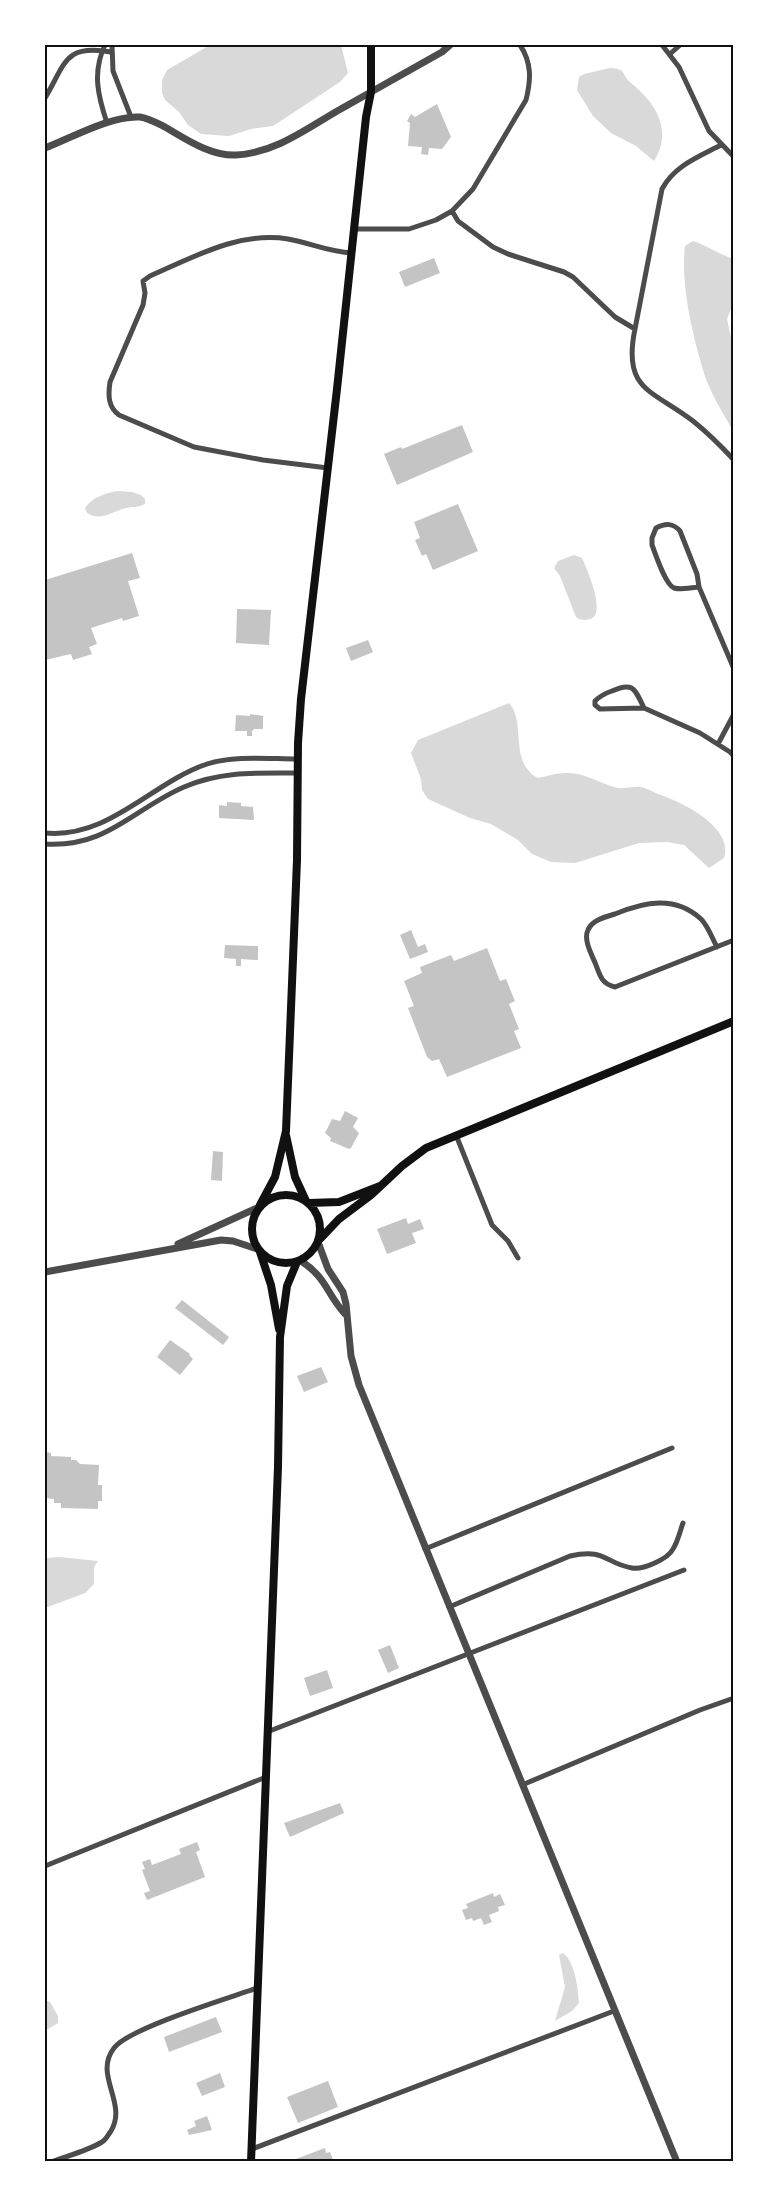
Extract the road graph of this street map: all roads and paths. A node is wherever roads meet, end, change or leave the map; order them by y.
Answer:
1 (112, 45) edge
2 (371, 45) edge
3 (450, 45) edge
4 (520, 45) edge
5 (662, 45) edge
6 (680, 45) edge
7 (104, 48) edge
8 (111, 52) junction
9 (670, 54) junction
10 (372, 92) junction
11 (45, 98) edge
12 (131, 117) junction
13 (107, 123) junction
14 (721, 145) junction
15 (45, 148) edge
16 (734, 157) edge
17 (452, 211) junction
18 (354, 229) junction
19 (352, 253) junction
20 (635, 329) junction
21 (734, 460) edge
22 (328, 468) junction
23 (699, 587) junction
24 (734, 669) edge
25 (644, 708) junction
26 (734, 714) edge
27 (718, 744) junction
28 (734, 756) edge
29 (298, 759) junction
30 (298, 773) junction
31 (45, 833) edge
32 (45, 844) edge
33 (734, 940) edge
34 (717, 947) junction
35 (734, 1020) edge
36 (286, 1131) junction
37 (456, 1135) junction
38 (381, 1185) junction
39 (308, 1202) junction
40 (259, 1206) junction
41 (319, 1240) junction
42 (167, 1249) junction
43 (258, 1251) junction
44 (518, 1258) dead end
45 (299, 1261) junction
46 (45, 1272) edge
47 (345, 1314) junction
48 (280, 1337) junction
49 (672, 1448) dead end
50 (683, 1522) dead end
51 (425, 1549) junction
52 (684, 1570) dead end
53 (449, 1607) junction
54 (468, 1654) junction
55 (734, 1698) edge
56 (267, 1732) junction
57 (266, 1777) junction
58 (522, 1785) junction
59 (45, 1866) edge
60 (258, 1988) junction
61 (614, 2011) junction
62 (252, 2149) junction
63 (51, 2162) edge
64 (251, 2162) edge
65 (677, 2162) edge

1 - 8 street
2 - 10 main road
3 - 10 street
4 - 17 street
5 - 9 street
6 - 9 street
7 - 8 street
7 - 11 street
7 - 13 street
8 - 12 street
9 - 14 street
10 - 12 street
10 - 18 main road
12 - 13 street
13 - 15 street
14 - 16 street
14 - 20 street
17 - 18 street
17 - 20 street
18 - 19 main road
19 - 22 main road
19 - 22 street
20 - 21 street
22 - 29 main road
23 - 23 street
23 - 24 street
25 - 25 street
25 - 27 street
26 - 27 street
27 - 28 street
29 - 30 main road
29 - 31 street
30 - 32 street
30 - 36 main road
33 - 34 street
34 - 34 street
35 - 37 main road
36 - 39 main road
36 - 40 main road
37 - 38 main road
37 - 44 street
38 - 39 main road
38 - 41 main road
39 - 40 main road
39 - 41 main road
40 - 42 street
40 - 43 main road
41 - 45 main road
41 - 47 street
42 - 43 street
42 - 46 street
43 - 45 main road
43 - 48 main road
45 - 47 street
45 - 48 main road
47 - 51 street
48 - 56 main road
49 - 51 street
50 - 53 street
51 - 53 street
52 - 54 street
53 - 54 street
54 - 56 street
54 - 58 street
55 - 58 street
56 - 57 main road
57 - 59 street
57 - 60 main road
58 - 61 street
60 - 62 main road
60 - 63 street
61 - 62 street
61 - 65 street
62 - 64 main road

